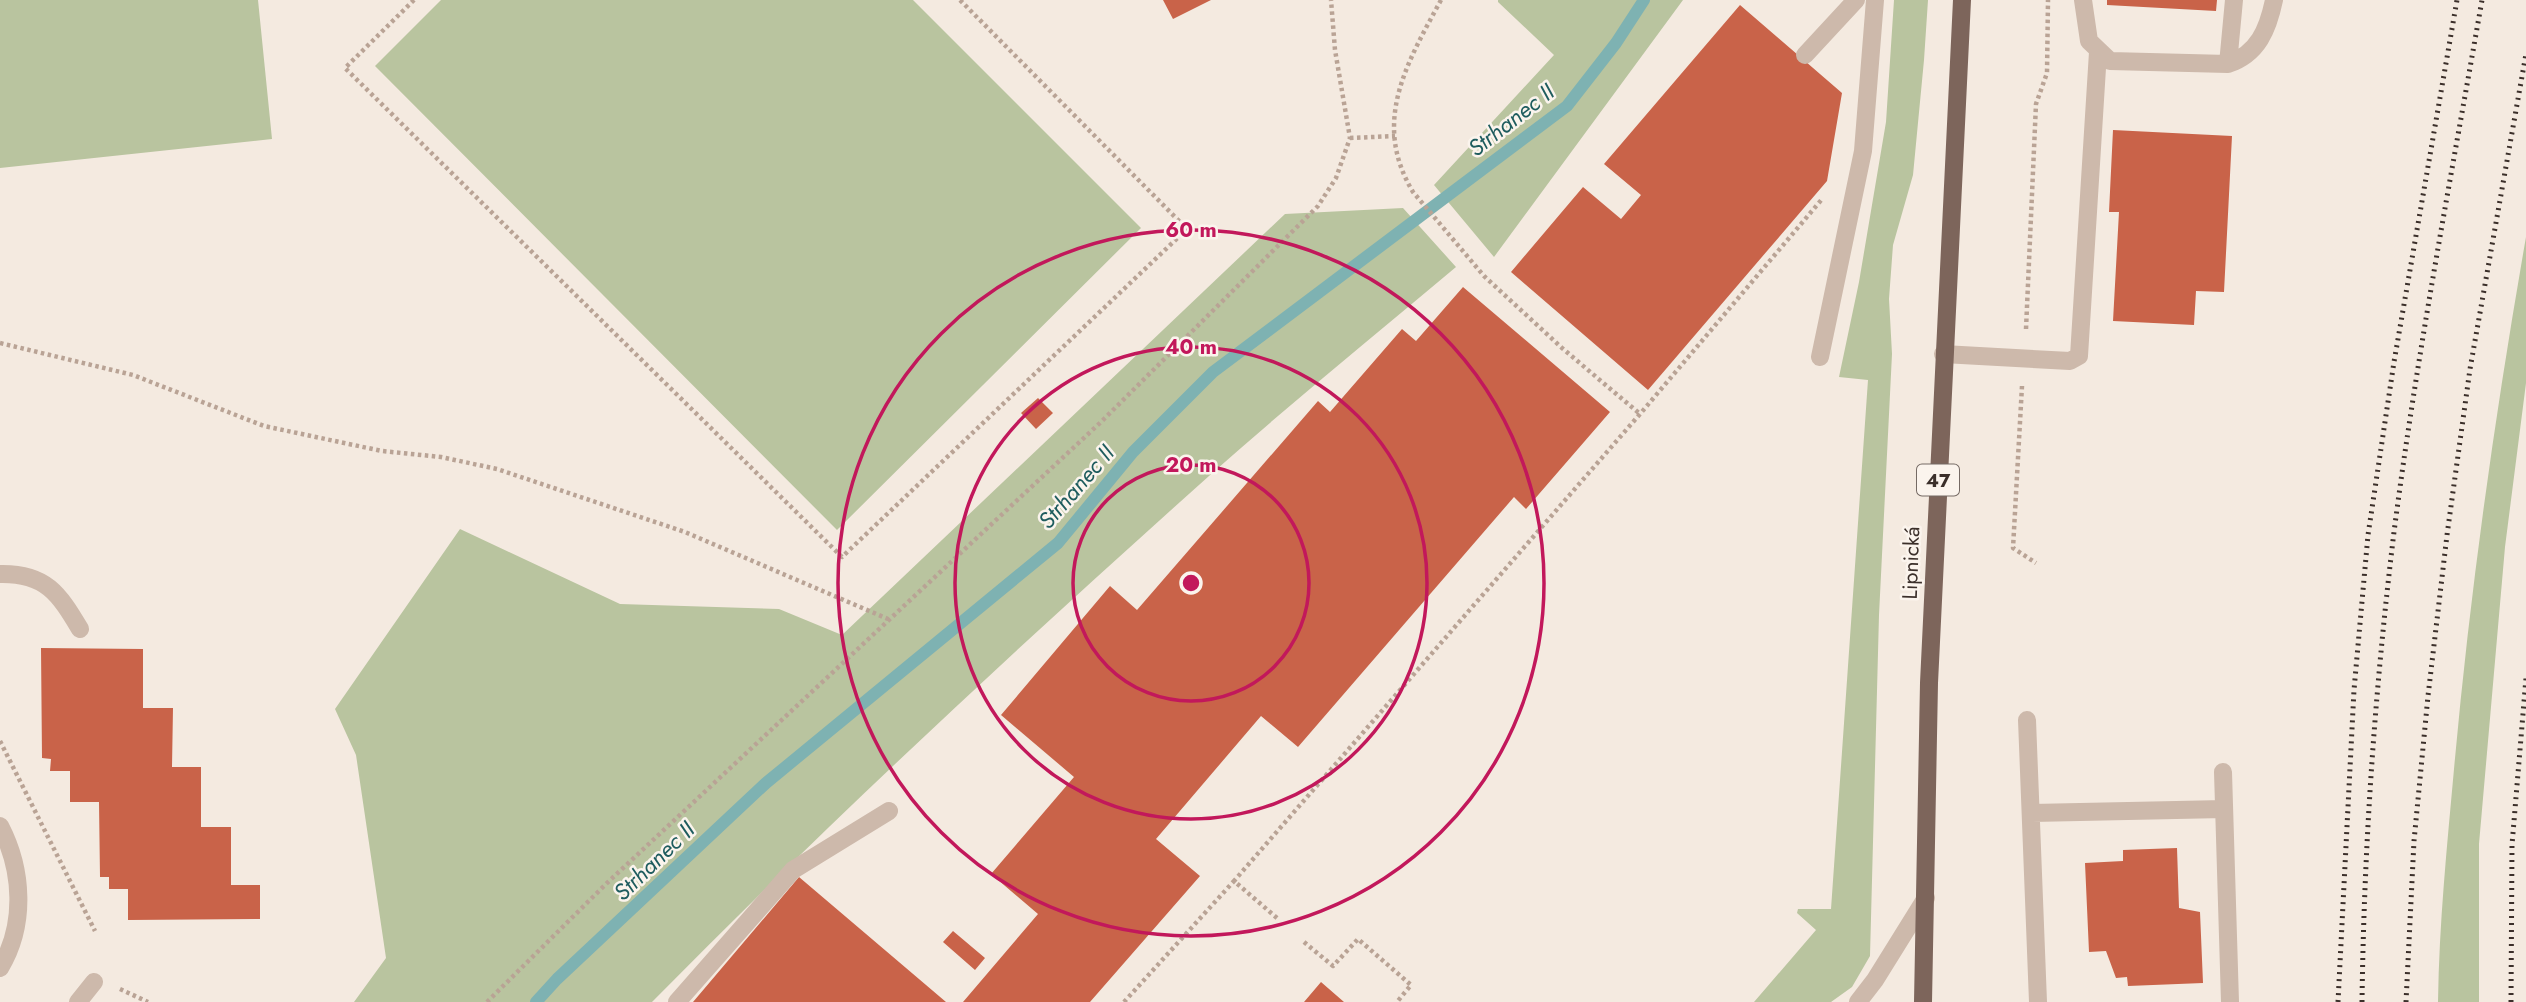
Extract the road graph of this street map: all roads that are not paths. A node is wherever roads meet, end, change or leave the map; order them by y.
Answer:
1 (1856, 0) edge
2 (1875, 0) edge
3 (1962, 0) edge
4 (2082, 0) edge
5 (2234, 0) edge
6 (2274, 0) edge
7 (2098, 52) junction
8 (1805, 55) dead end
9 (2228, 64) junction
10 (1943, 354) junction
11 (1820, 357) dead end
12 (0, 574) edge
13 (80, 629) dead end
14 (2027, 720) dead end
15 (2223, 772) dead end
16 (2224, 809) junction
17 (889, 811) dead end
18 (2031, 813) junction
19 (0, 827) edge
20 (1926, 898) junction
21 (0, 968) edge
22 (94, 982) dead end
23 (78, 1002) edge
24 (677, 1002) edge
25 (1858, 1002) edge
26 (1923, 1002) edge
27 (2038, 1002) edge
28 (2230, 1002) edge

1 - 8 street
2 - 11 street
3 - 10 main road, Lipnická / 47
4 - 7 street
5 - 9 street
6 - 9 street
7 - 9 street
7 - 10 street
10 - 20 main road, Lipnická / 47
12 - 13 street
14 - 18 street
15 - 16 street
16 - 18 street
16 - 28 street
17 - 24 street
18 - 27 street
19 - 21 street
20 - 25 street
20 - 26 main road, Lipnická / 47
22 - 23 street

